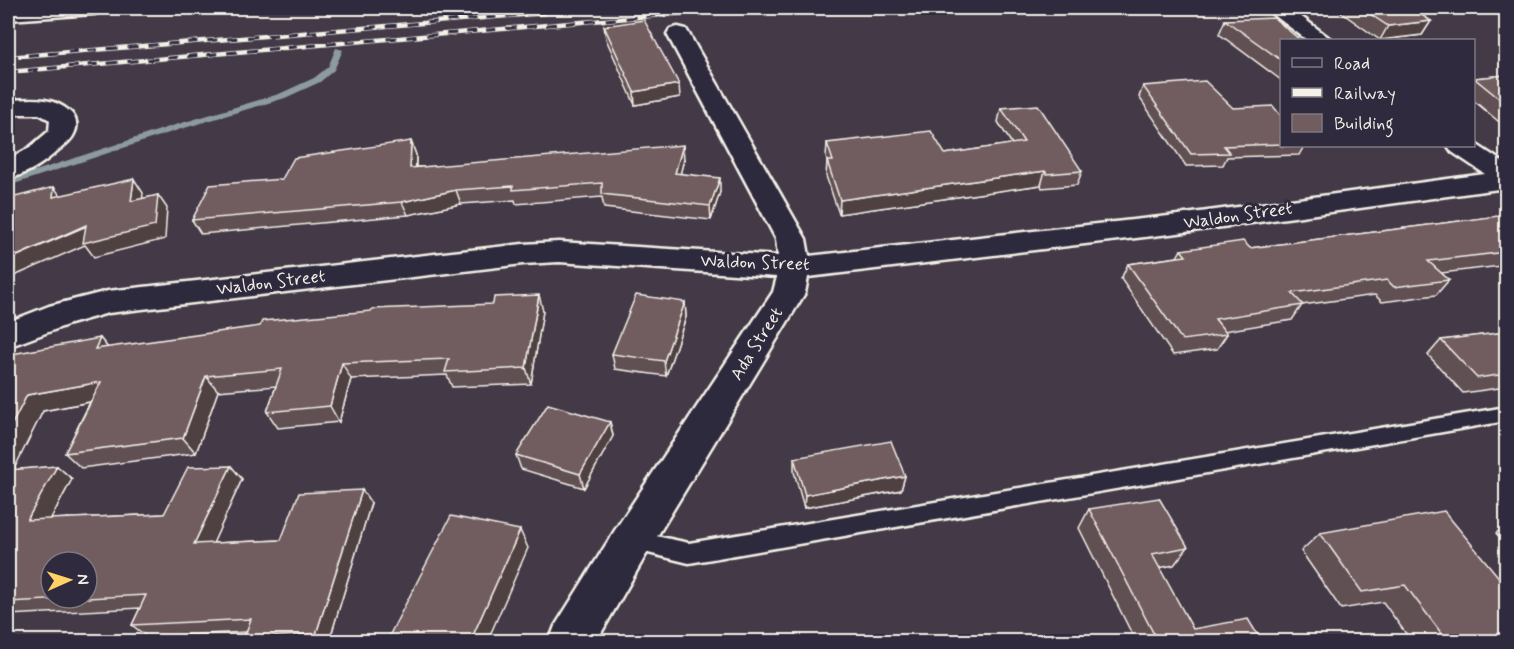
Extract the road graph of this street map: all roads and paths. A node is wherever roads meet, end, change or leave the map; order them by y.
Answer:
1 (94, 8) edge
2 (1277, 8) edge
3 (8, 14) edge
4 (678, 34) dead end
5 (1320, 39) edge
6 (8, 107) edge
7 (1462, 147) edge
8 (8, 171) edge
9 (1506, 178) edge
10 (795, 268) junction
11 (8, 335) edge
12 (1506, 414) edge
13 (632, 540) junction
14 (571, 642) edge

1 - 3 street
2 - 5 street
4 - 10 street, Ada Street
6 - 8 street
7 - 9 street
9 - 10 street, Waldon Street
10 - 11 street, Waldon Street
10 - 13 street, Ada Street
12 - 13 lane
13 - 14 street, Ada Street

